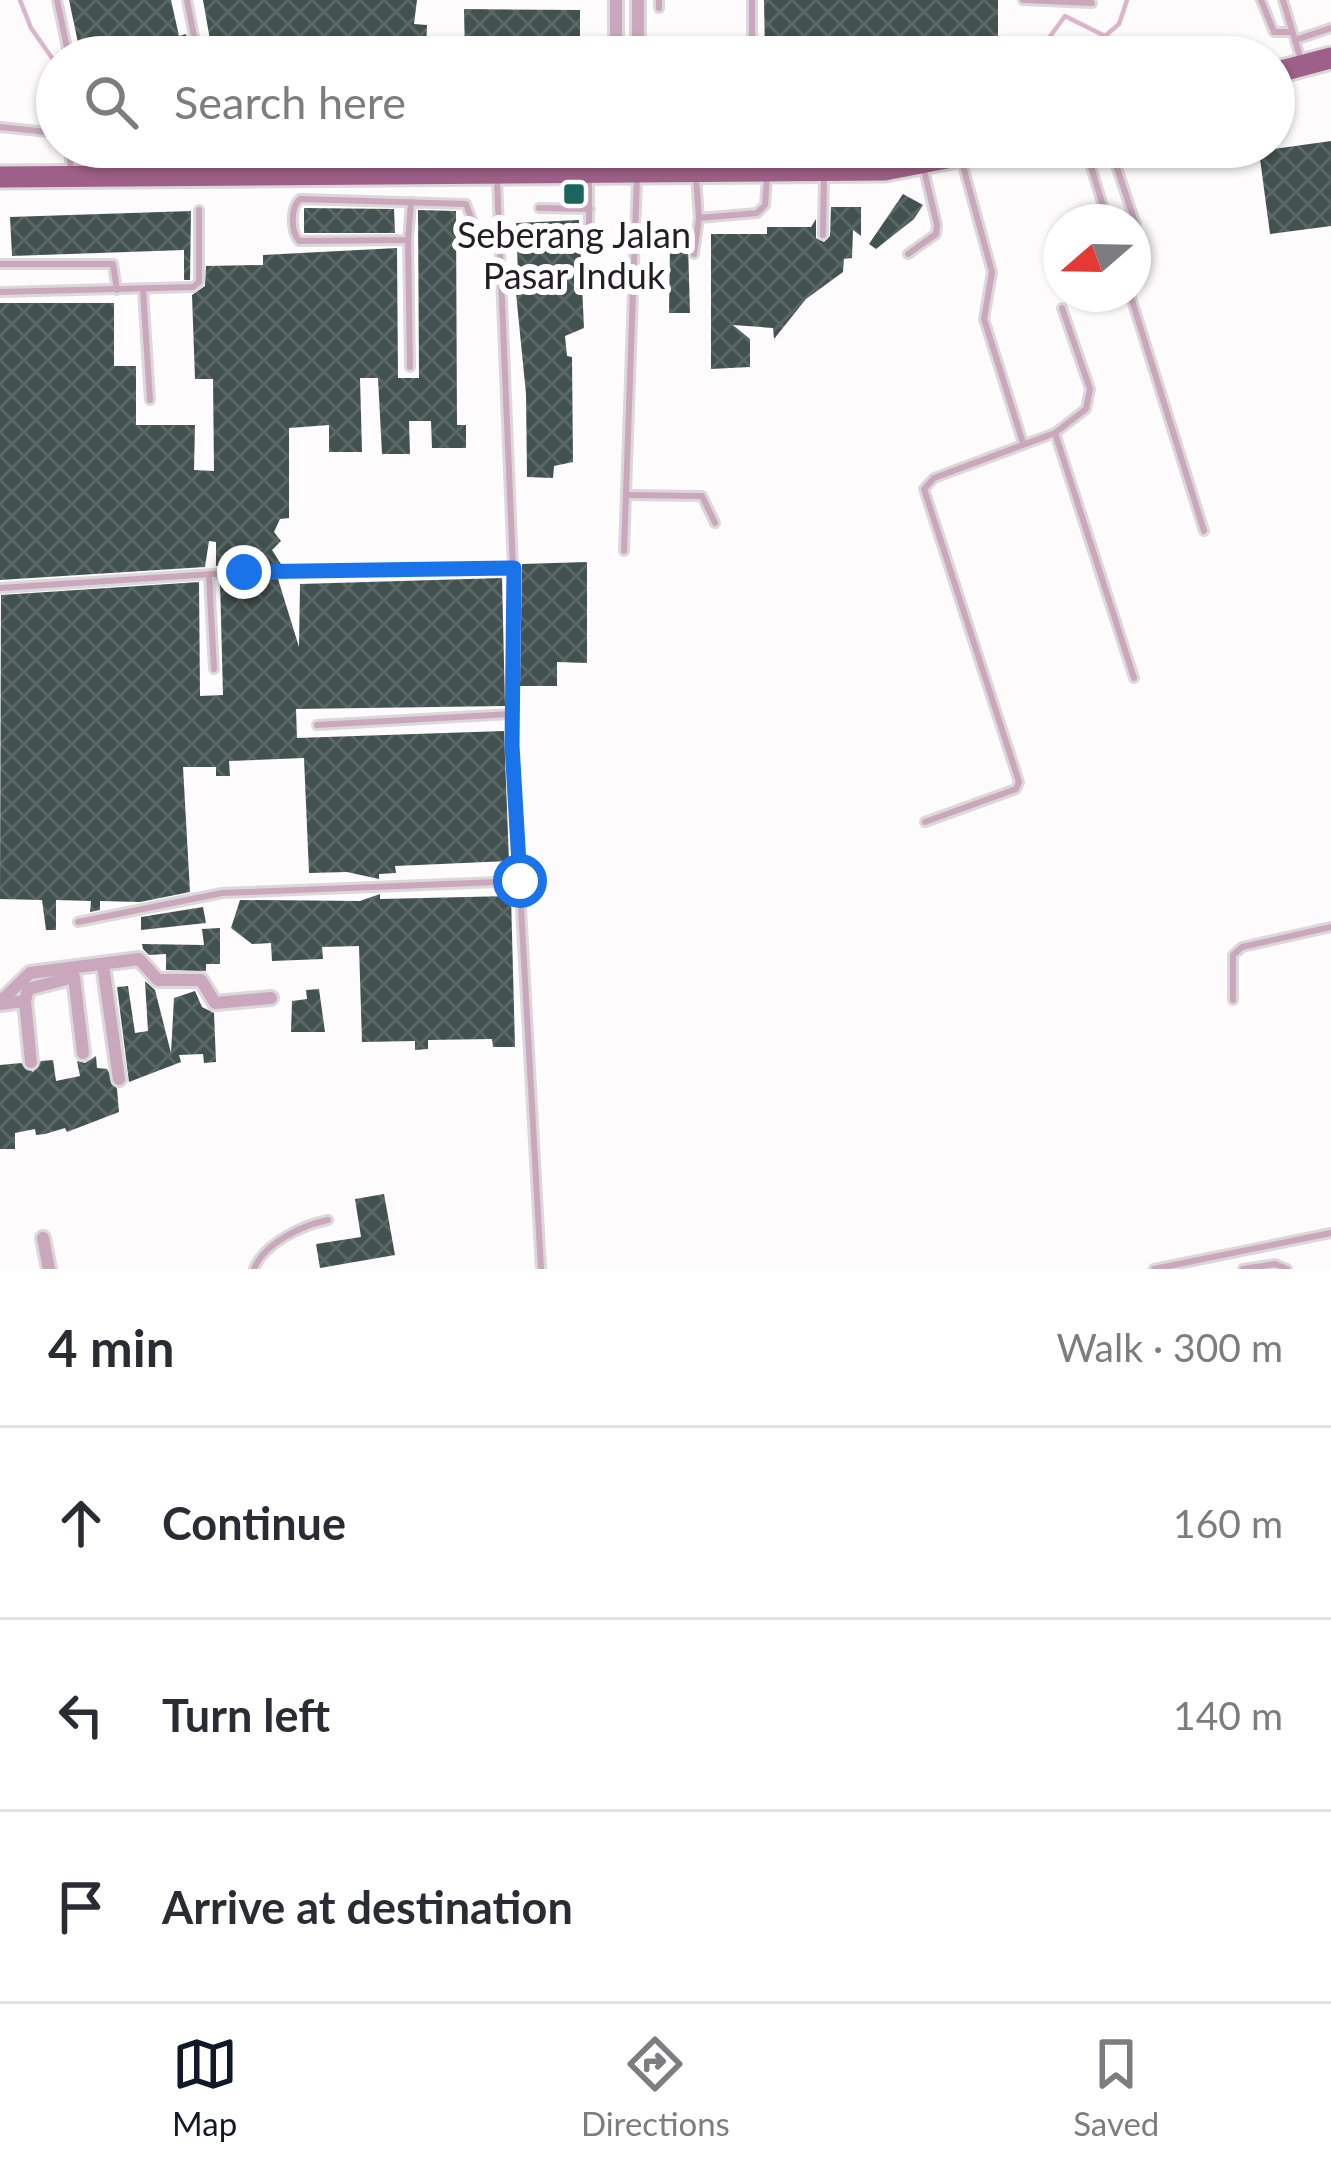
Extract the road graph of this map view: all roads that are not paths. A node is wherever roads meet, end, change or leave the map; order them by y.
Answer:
1 (57, 0) edge
2 (188, 0) edge
3 (616, 0) edge
4 (638, 0) edge
5 (752, 0) edge
6 (1023, 0) edge
7 (1261, 0) edge
8 (1283, 0) edge
9 (1092, 3) dead end
10 (1331, 28) edge
11 (65, 36) edge
12 (195, 36) edge
13 (616, 36) edge
14 (638, 36) edge
15 (752, 36) edge
16 (1293, 36) junction
17 (1295, 42) edge
18 (1331, 58) edge
19 (1303, 65) junction
20 (1295, 67) edge
21 (0, 127) edge
22 (36, 131) edge
23 (70, 168) edge
24 (284, 168) edge
25 (476, 168) edge
26 (601, 168) edge
27 (626, 168) edge
28 (689, 168) edge
29 (701, 168) edge
30 (757, 168) edge
31 (812, 168) edge
32 (874, 168) edge
33 (924, 168) edge
34 (964, 168) edge
35 (1091, 168) edge
36 (1117, 168) edge
37 (214, 169) joint
38 (695, 169) junction
39 (824, 170) junction
40 (589, 173) junction
41 (497, 174) junction
42 (0, 177) edge
43 (71, 178) junction
44 (411, 202) junction
45 (1102, 204) edge
46 (1129, 204) edge
47 (539, 208) dead end
48 (590, 209) junction
49 (199, 210) dead end
50 (699, 218) junction
51 (500, 233) junction
52 (589, 236) dead end
53 (823, 236) dead end
54 (409, 240) junction
55 (694, 254) dead end
56 (908, 254) dead end
57 (0, 264) edge
58 (117, 290) junction
59 (143, 290) junction
60 (0, 292) edge
61 (1063, 312) edge
62 (1136, 312) edge
63 (410, 368) dead end
64 (150, 400) dead end
65 (1055, 433) junction
66 (1023, 445) junction
67 (627, 495) junction
68 (715, 523) dead end
69 (1204, 530) dead end
70 (624, 550) dead end
71 (514, 568) junction
72 (208, 576) junction
73 (0, 588) edge
74 (214, 669) dead end
75 (1134, 678) dead end
76 (512, 714) junction
77 (317, 725) dead end
78 (925, 822) dead end
79 (520, 881) junction
80 (78, 922) dead end
81 (1331, 927) edge
82 (103, 965) junction
83 (272, 998) dead end
84 (1233, 1000) dead end
85 (25, 1001) junction
86 (0, 1003) edge
87 (83, 1054) dead end
88 (31, 1062) dead end
89 (119, 1078) dead end
90 (328, 1220) dead end
91 (1331, 1233) edge
92 (43, 1238) dead end
93 (50, 1269) edge
94 (254, 1269) edge
95 (541, 1269) edge
96 (1154, 1269) edge
97 (1243, 1269) edge
98 (1287, 1269) edge

1 - 11 lane
2 - 12 lane
3 - 13 street
4 - 14 street
5 - 15 lane
6 - 9 lane
7 - 16 lane
8 - 16 lane
10 - 16 lane
17 - 19 lane
18 - 19 main road
19 - 20 main road
21 - 22 lane
23 - 43 lane
24 - 37 main road
25 - 41 main road
26 - 40 main road
27 - 67 lane
28 - 38 main road
29 - 38 main road
30 - 50 lane
31 - 39 main road
32 - 39 main road
33 - 56 lane
34 - 66 lane
35 - 45 lane
36 - 46 lane
37 - 43 main road
38 - 50 lane
39 - 53 lane
40 - 41 main road
40 - 48 lane
41 - 51 lane
42 - 43 main road
44 - 51 lane
44 - 54 lane
44 - 54 lane
47 - 48 lane
48 - 52 lane
49 - 59 lane
50 - 55 lane
51 - 71 lane
54 - 63 lane
57 - 58 lane
58 - 59 lane
58 - 60 lane
59 - 64 lane
61 - 65 lane
62 - 69 lane
65 - 66 lane
65 - 75 lane
66 - 78 lane
67 - 68 lane
67 - 70 lane
71 - 72 lane
71 - 76 lane
72 - 73 lane
72 - 74 lane
76 - 77 lane
76 - 79 lane
79 - 80 lane
79 - 95 lane
81 - 84 lane
82 - 83 street
82 - 86 street
82 - 89 street
85 - 86 street
85 - 87 street
85 - 88 street
90 - 94 lane
91 - 96 lane
92 - 93 street
97 - 98 lane

